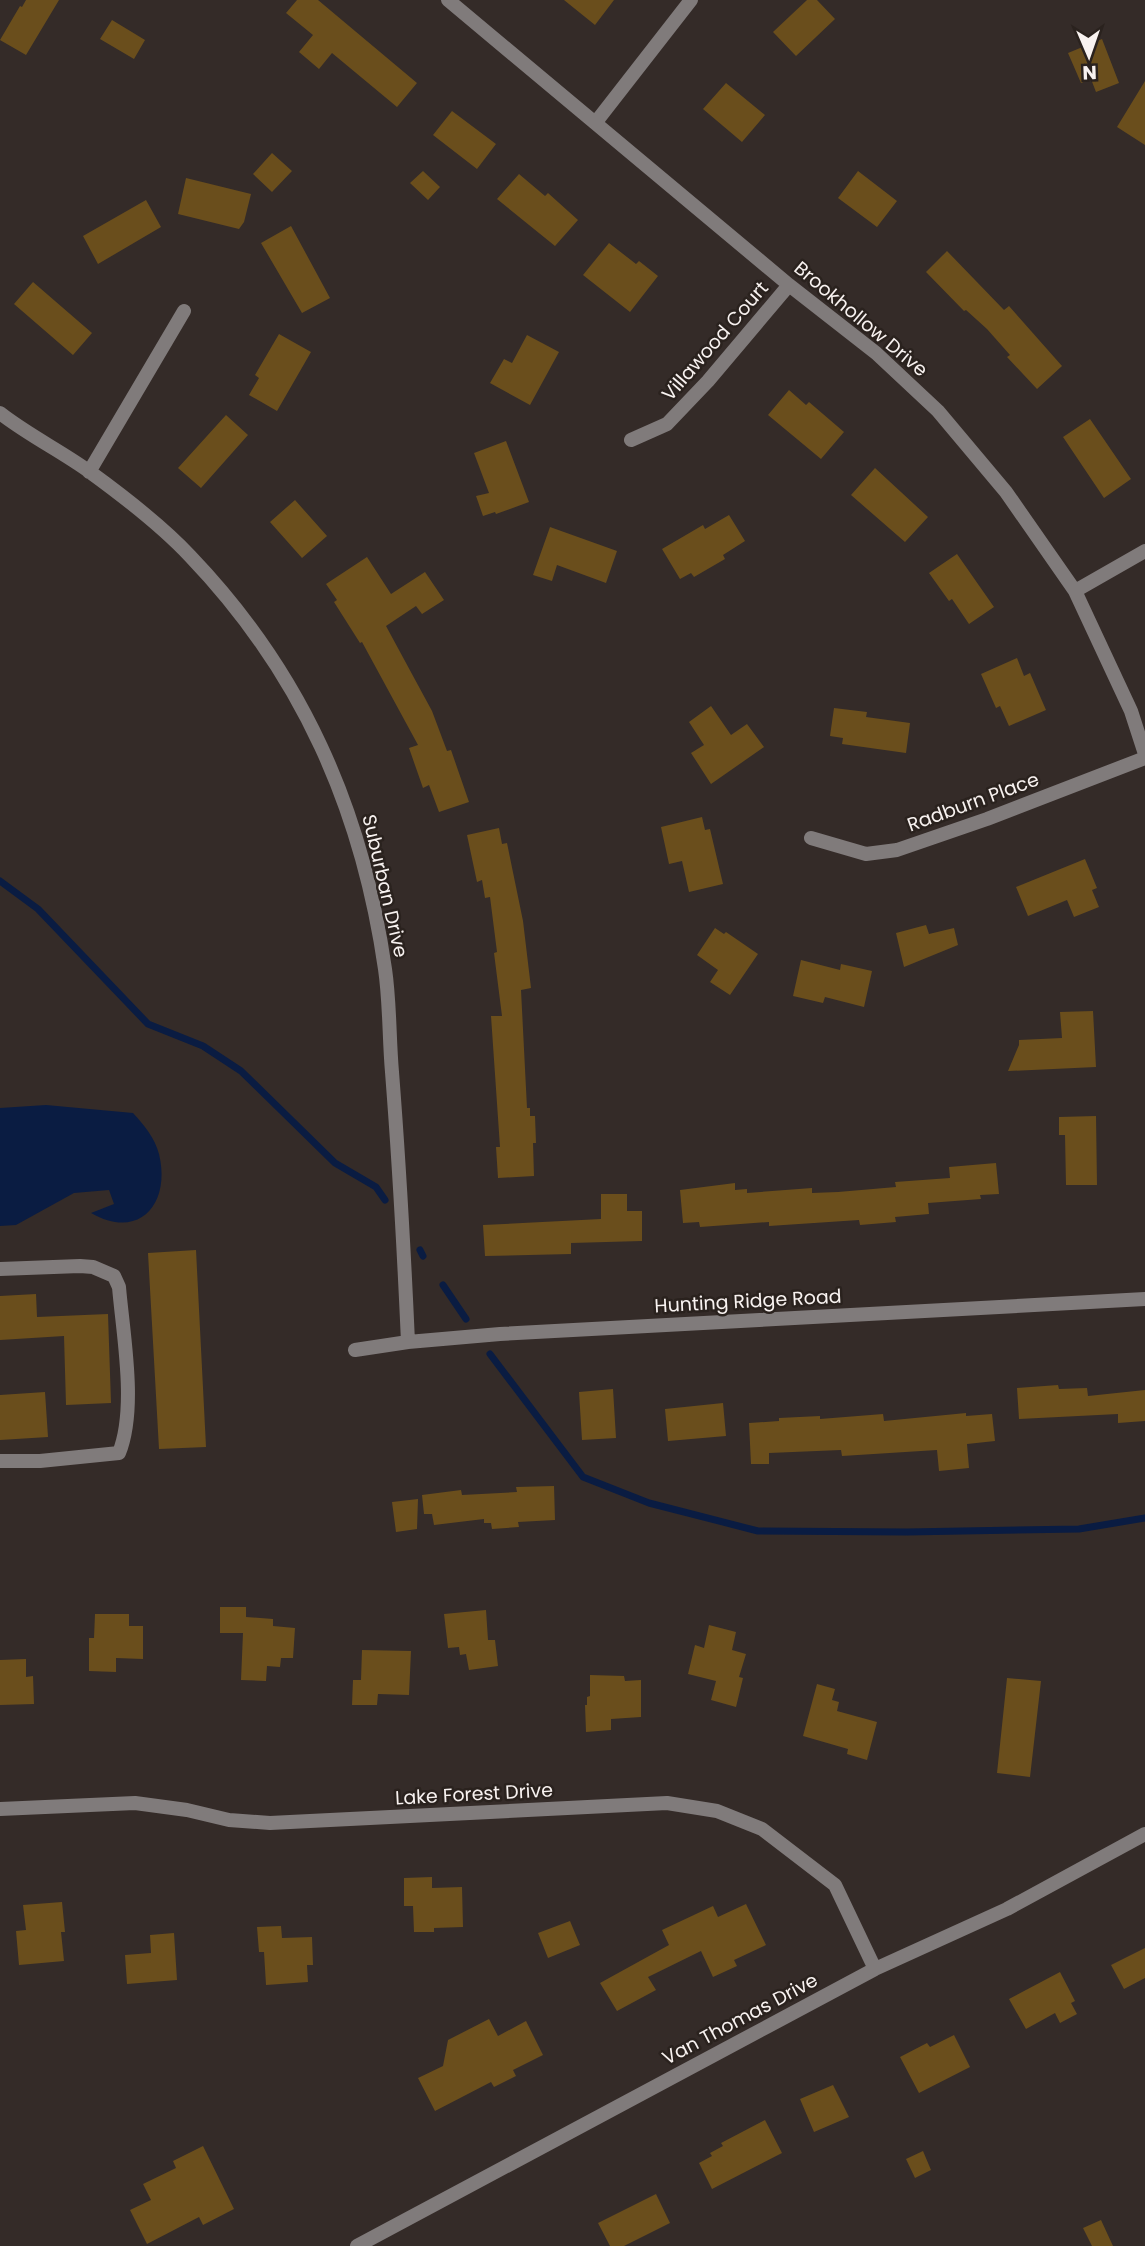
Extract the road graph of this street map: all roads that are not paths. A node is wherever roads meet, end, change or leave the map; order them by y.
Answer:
1 (448, 0) edge
2 (691, 0) edge
3 (596, 122) junction
4 (789, 285) junction
5 (184, 311) dead end
6 (0, 413) edge
7 (631, 440) dead end
8 (89, 472) junction
9 (1145, 551) edge
10 (1075, 591) junction
11 (1145, 756) edge
12 (811, 838) dead end
13 (0, 1269) edge
14 (1145, 1299) edge
15 (408, 1342) junction
16 (355, 1350) dead end
17 (0, 1461) edge
18 (0, 1809) edge
19 (1145, 1834) edge
20 (875, 1969) junction
21 (357, 2246) edge

1 - 3 street, Brookhollow Drive
2 - 3 street
3 - 4 street, Brookhollow Drive
4 - 7 street, Villawood Court
4 - 10 street, Brookhollow Drive
5 - 8 street
6 - 8 street, Suburban Drive
8 - 15 street, Suburban Drive
9 - 10 street
10 - 11 street, Brookhollow Drive
11 - 12 street, Radburn Place
13 - 17 street
14 - 15 street, Hunting Ridge Road
15 - 16 street, Hunting Ridge Road
18 - 20 street, Lake Forest Drive
19 - 20 street, Van Thomas Drive
20 - 21 street, Van Thomas Drive

